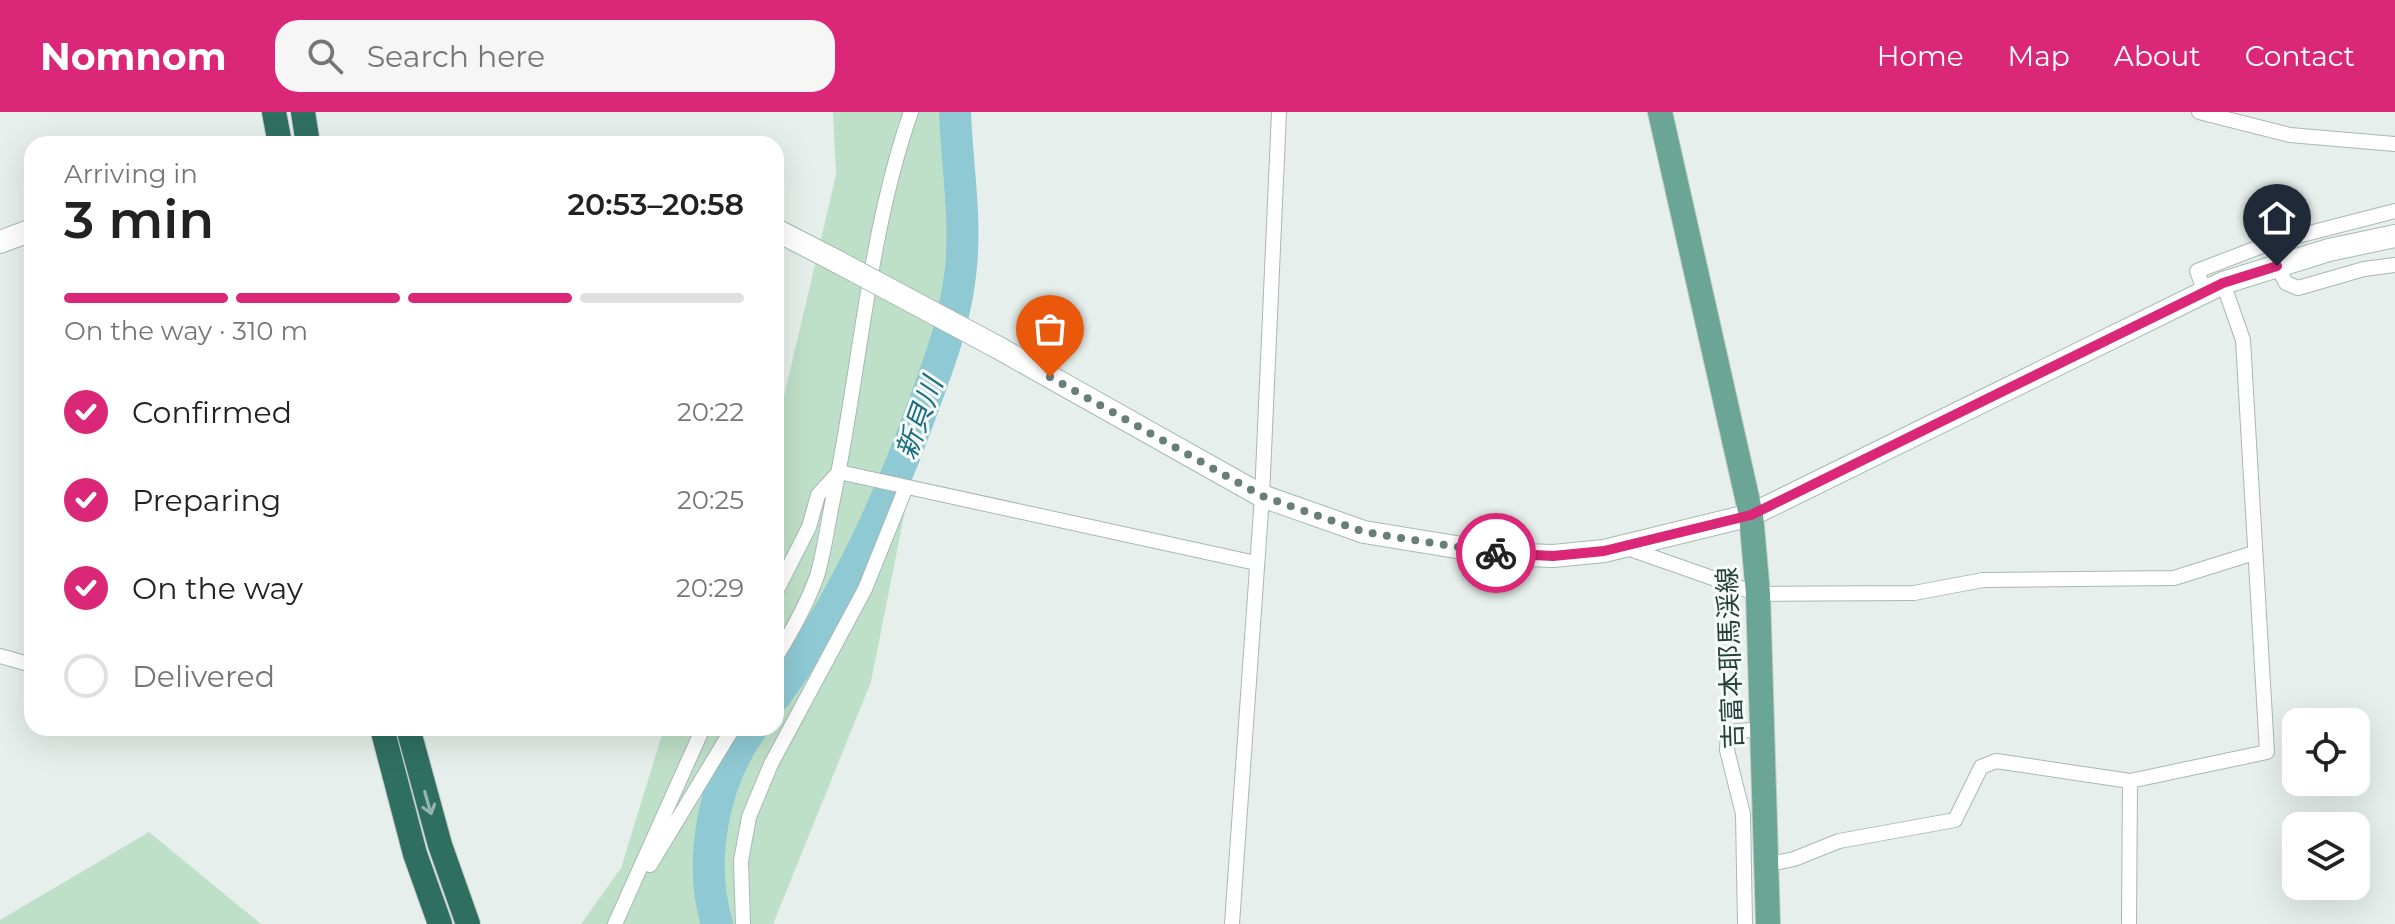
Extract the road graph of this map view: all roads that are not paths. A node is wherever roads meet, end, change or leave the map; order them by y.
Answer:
1 (274, 112) edge
2 (303, 112) edge
3 (911, 112) edge
4 (1279, 112) edge
5 (1660, 112) edge
6 (2199, 112) edge
7 (278, 136) edge
8 (307, 136) edge
9 (2395, 144) edge
10 (2395, 211) edge
11 (24, 233) edge
12 (784, 234) edge
13 (2395, 236) edge
14 (0, 242) edge
15 (2395, 265) edge
16 (2277, 266) junction
17 (2214, 287) junction
18 (839, 472) junction
19 (906, 487) junction
20 (1262, 496) junction
21 (1751, 515) junction
22 (1623, 546) junction
23 (2254, 553) junction
24 (1256, 563) junction
25 (784, 577) edge
26 (1758, 594) junction
27 (784, 644) edge
28 (0, 656) edge
29 (24, 663) edge
30 (1761, 729) junction
31 (384, 736) edge
32 (410, 736) edge
33 (699, 736) edge
34 (728, 736) edge
35 (2130, 781) junction
36 (1753, 814) junction
37 (1765, 865) junction
38 (626, 902) junction
39 (440, 924) edge
40 (468, 924) edge
41 (615, 924) edge
42 (743, 924) edge
43 (1232, 924) edge
44 (1745, 924) edge
45 (1768, 924) edge
46 (2129, 924) edge

1 - 7 highway
2 - 8 highway
3 - 18 street
4 - 20 street
5 - 21 main road, 吉富本耶馬渓線
6 - 9 street
10 - 17 street
11 - 14 street
12 - 20 street, bridge
13 - 16 street
15 - 16 street
16 - 17 street
17 - 21 street
17 - 23 street
18 - 19 street
18 - 25 street
18 - 27 street
19 - 24 street
19 - 42 street
20 - 22 street
20 - 24 street
21 - 22 street
21 - 26 main road, 吉富本耶馬渓線
22 - 26 street
23 - 26 street
23 - 35 street
24 - 43 street
26 - 30 main road, 吉富本耶馬渓線
28 - 29 street
30 - 36 main road, 吉富本耶馬渓線
30 - 36 street
31 - 39 highway
32 -> 40 highway
33 - 38 street
34 - 38 street
35 - 37 street
35 - 46 street
36 - 37 main road, 吉富本耶馬渓線
36 - 44 street
37 - 45 main road, 吉富本耶馬渓線
38 - 41 street

